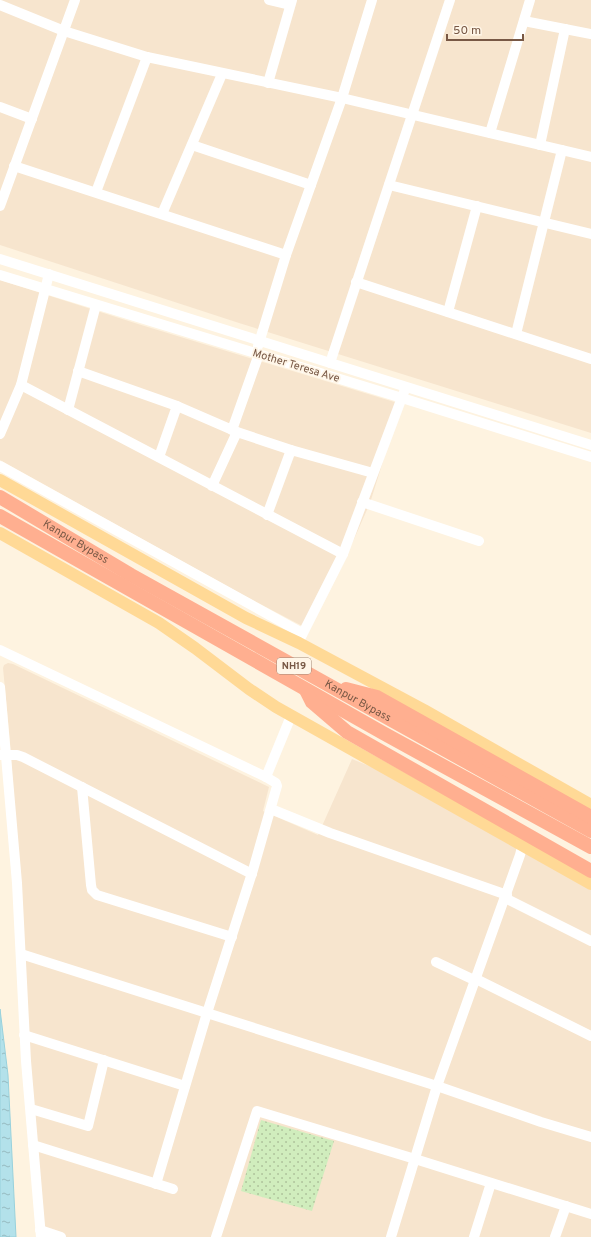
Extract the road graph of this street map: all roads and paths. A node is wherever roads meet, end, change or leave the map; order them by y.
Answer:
1 (75, 0) edge
2 (269, 0) edge
3 (372, 0) edge
4 (450, 0) edge
5 (530, 0) edge
6 (291, 2) edge
7 (0, 5) edge
8 (524, 21) junction
9 (565, 29) junction
10 (64, 31) junction
11 (591, 34) edge
12 (147, 57) junction
13 (222, 74) junction
14 (268, 83) junction
15 (342, 98) junction
16 (0, 107) edge
17 (413, 115) junction
18 (32, 119) junction
19 (490, 133) junction
20 (192, 145) junction
21 (540, 145) junction
22 (562, 150) junction
23 (591, 157) edge
24 (14, 166) junction
25 (311, 185) junction
26 (389, 185) junction
27 (96, 192) junction
28 (0, 206) edge
29 (477, 206) junction
30 (162, 214) junction
31 (544, 222) junction
32 (591, 234) edge
33 (286, 255) junction
34 (0, 259) edge
35 (49, 274) junction
36 (0, 275) edge
37 (356, 282) junction
38 (45, 289) junction
39 (96, 305) junction
40 (448, 312) junction
41 (516, 334) junction
42 (259, 340) junction
43 (257, 354) junction
44 (591, 359) edge
45 (330, 363) junction
46 (78, 371) junction
47 (21, 385) junction
48 (406, 387) junction
49 (402, 398) junction
50 (177, 406) junction
51 (68, 410) junction
52 (234, 431) junction
53 (0, 434) edge
54 (591, 445) edge
55 (291, 450) junction
56 (159, 457) junction
57 (591, 457) edge
58 (0, 466) edge
59 (374, 473) junction
60 (0, 480) edge
61 (212, 486) junction
62 (0, 498) edge
63 (362, 502) junction
64 (267, 514) junction
65 (0, 516) edge
66 (0, 533) edge
67 (479, 541) dead end
68 (343, 554) junction
69 (301, 638) junction
70 (0, 650) edge
71 (324, 683) junction
72 (0, 687) edge
73 (305, 688) junction
74 (291, 716) junction
75 (3, 755) edge
76 (266, 777) junction
77 (82, 787) junction
78 (591, 805) edge
79 (271, 809) junction
80 (591, 817) edge
81 (591, 831) edge
82 (522, 847) junction
83 (591, 847) edge
84 (587, 868) edge
85 (252, 874) junction
86 (591, 884) edge
87 (506, 896) junction
88 (232, 937) junction
89 (591, 941) edge
90 (21, 954) junction
91 (436, 962) dead end
92 (476, 979) junction
93 (207, 1013) junction
94 (24, 1034) junction
95 (591, 1036) edge
96 (104, 1060) junction
97 (185, 1086) junction
98 (437, 1086) junction
99 (31, 1109) junction
100 (591, 1137) edge
101 (34, 1145) junction
102 (416, 1159) junction
103 (490, 1182) junction
104 (156, 1184) junction
105 (173, 1189) dead end
106 (566, 1206) junction
107 (591, 1214) edge
108 (40, 1234) edge
109 (62, 1237) edge
110 (216, 1237) edge
111 (391, 1237) edge
112 (474, 1237) edge
113 (555, 1237) edge

1 - 10 street
2 - 6 street
3 - 15 street
4 - 17 street
5 - 8 street
6 - 14 street
7 - 10 street
8 - 9 street
8 - 19 street
9 - 11 street
9 - 21 street
10 - 12 street
10 - 18 street
12 - 13 street
12 - 27 street
13 - 14 street
13 - 20 street
14 - 15 street
15 - 17 street
15 - 25 street
16 - 18 street
17 - 19 street
17 - 26 street
18 - 24 street
19 - 21 street
20 - 25 street
20 - 30 street
21 - 22 street
22 - 23 street
22 - 31 street
24 - 27 street
24 - 28 street
25 - 33 street
26 - 29 street
26 - 37 street
27 - 30 street
29 - 31 street
29 - 40 street
30 - 33 street
31 - 32 street
31 - 41 street
33 - 42 street
34 - 35 street
35 - 38 street
35 - 42 street
36 - 38 street, Mother Teresa Ave
37 - 40 street
37 - 45 street
38 - 39 street, Mother Teresa Ave
38 - 47 street
39 - 43 street, Mother Teresa Ave
39 - 46 street
40 - 41 street
41 - 44 street
42 - 43 street
42 - 45 street
43 - 49 street, Mother Teresa Ave
43 - 52 street
45 - 48 street
46 - 50 street
46 - 51 street
47 - 51 street
47 - 53 street
48 - 49 street
48 - 54 street
49 - 57 street, Mother Teresa Ave
49 - 59 street
50 - 52 street
50 - 56 street
51 - 56 street
52 - 55 street
52 - 61 street
55 - 59 street
55 - 64 street
56 - 61 street
58 - 69 street
59 - 63 street
60 - 69 main road
61 - 64 street
62 - 71 highway, Kanpur Bypass / NH19
63 - 67 street
63 - 68 street
64 - 68 street
65 - 73 highway, Kanpur Bypass / NH19
66 - 74 main road
68 - 69 street
69 - 78 main road
70 - 76 street
71 - 80 highway
71 - 81 highway, Kanpur Bypass / NH19
72 - 75 street
73 - 83 highway, Kanpur Bypass / NH19
73 - 84 highway
74 - 76 street
74 - 82 main road
75 - 77 street
75 - 90 street
76 - 79 street
77 - 85 street
77 - 88 street
79 - 85 street
79 - 87 street
82 - 86 main road
82 - 87 street
85 - 88 street
87 - 89 street
87 - 92 street
88 - 93 street
90 - 93 street
90 - 94 street
91 - 92 street
92 - 95 street
92 - 98 street
93 - 97 street
93 - 98 street
94 - 96 street
94 - 99 street
96 - 97 street
96 - 99 street
97 - 104 street
98 - 100 street
98 - 102 street
99 - 101 street
101 - 104 street
101 - 108 street
102 - 103 street
102 - 110 street
102 - 111 street
103 - 106 street
103 - 112 street
104 - 105 street
106 - 107 street
106 - 113 street
108 - 109 street

